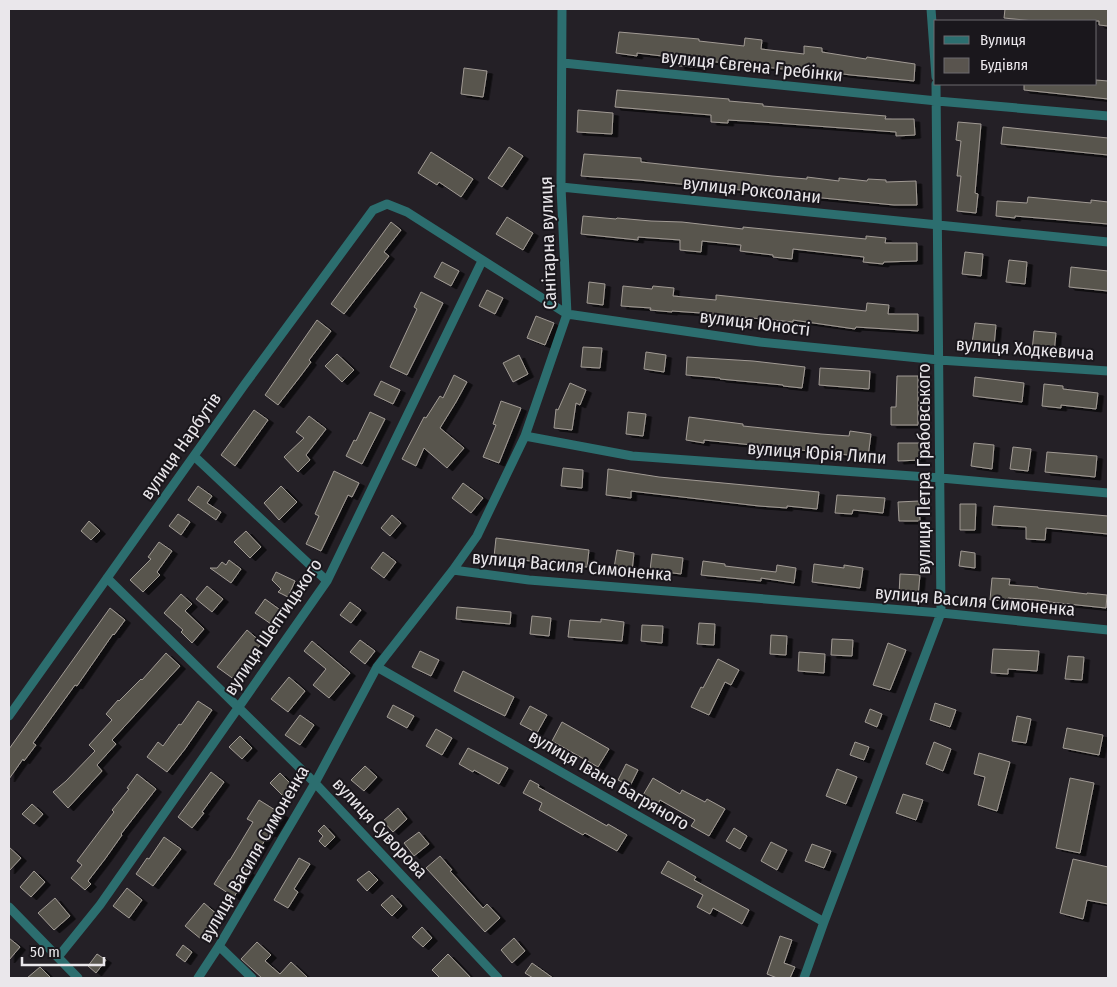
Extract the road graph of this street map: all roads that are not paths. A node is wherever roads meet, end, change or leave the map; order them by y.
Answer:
1 (562, 9) edge
2 (931, 9) edge
3 (934, 50) edge
4 (562, 63) junction
5 (936, 85) edge
6 (937, 101) junction
7 (1108, 116) edge
8 (561, 187) junction
9 (939, 226) junction
10 (1108, 242) edge
11 (482, 261) junction
12 (567, 314) junction
13 (939, 360) junction
14 (1108, 371) edge
15 (525, 436) junction
16 (194, 456) junction
17 (940, 478) junction
18 (1108, 493) edge
19 (453, 570) junction
20 (107, 578) junction
21 (327, 582) junction
22 (941, 613) junction
23 (1108, 630) edge
24 (377, 667) junction
25 (239, 707) junction
26 (9, 716) edge
27 (315, 783) junction
28 (9, 907) edge
29 (824, 922) junction
30 (219, 946) junction
31 (58, 957) junction
32 (78, 978) edge
33 (198, 978) edge
34 (252, 978) edge
35 (498, 978) edge
36 (804, 978) edge

1 - 4 street, Санітарна вулиця
2 - 3 street
4 - 6 street, вулиця Євгена Гребінки
4 - 8 street, Санітарна вулиця
5 - 6 street, вулиця Петра Грабовського
6 - 7 street, вулиця Євгена Гребінки
6 - 9 street, вулиця Петра Грабовського
8 - 9 street, вулиця Роксолани
8 - 12 street, Санітарна вулиця
9 - 10 street, вулиця Роксолани
9 - 13 street, вулиця Петра Грабовського
11 - 12 street
11 - 16 street, вулиця Нарбутів
11 - 21 street, вулиця Шептицького
12 - 13 street, вулиця Юності
12 - 15 street, Санітарна вулиця
13 - 14 street, вулиця Ходкевича
13 - 17 street, вулиця Петра Грабовського
15 - 17 street, вулиця Юрія Липи
15 - 19 street, Санітарна вулиця
16 - 20 street, вулиця Нарбутів
16 - 21 street
17 - 18 street, вулиця Юрія Липи
17 - 22 street, вулиця Петра Грабовського
19 - 22 street, вулиця Василя Симоненка
19 - 24 street, вулиця Василя Симоненка
20 - 25 street, вулиця Суворова
20 - 26 street, вулиця Нарбутів
21 - 25 street, вулиця Шептицького
22 - 23 street, вулиця Василя Симоненка
22 - 29 street, вулиця Петра Грабовського
24 - 27 street, вулиця Василя Симоненка
24 - 29 street, вулиця Івана Багряного
25 - 27 street, вулиця Суворова
25 - 31 street, вулиця Шептицького
27 - 30 street, вулиця Василя Симоненка
27 - 35 street, вулиця Суворова
28 - 31 street
29 - 36 street, вулиця Петра Грабовського
30 - 33 street, вулиця Василя Симоненка
30 - 34 street
31 - 32 street

